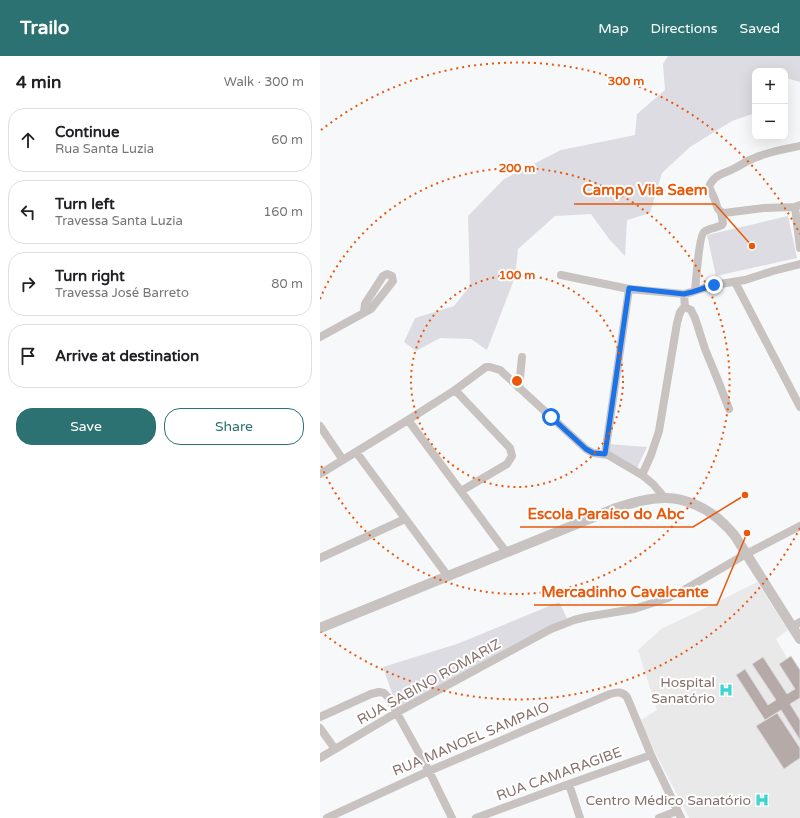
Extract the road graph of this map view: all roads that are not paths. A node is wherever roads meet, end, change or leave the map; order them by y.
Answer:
1 (800, 146) edge
2 (798, 206) edge
3 (721, 212) junction
4 (800, 248) edge
5 (800, 264) edge
6 (561, 275) dead end
7 (736, 282) junction
8 (629, 288) junction
9 (695, 291) junction
10 (684, 294) junction
11 (685, 307) junction
12 (364, 312) dead end
13 (320, 337) edge
14 (522, 357) dead end
15 (519, 388) junction
16 (455, 390) junction
17 (800, 407) edge
18 (729, 409) dead end
19 (408, 420) junction
20 (320, 426) edge
21 (356, 452) junction
22 (605, 454) junction
23 (343, 460) junction
24 (320, 474) edge
25 (642, 474) junction
26 (461, 491) junction
27 (665, 498) junction
28 (405, 519) junction
29 (799, 528) edge
30 (506, 552) junction
31 (746, 554) junction
32 (320, 558) edge
33 (447, 575) junction
34 (796, 624) edge
35 (320, 627) edge
36 (800, 639) edge
37 (396, 713) junction
38 (320, 717) edge
39 (320, 728) edge
40 (335, 749) junction
41 (650, 755) junction
42 (320, 758) edge
43 (429, 771) junction
44 (569, 784) junction
45 (679, 815) edge
46 (326, 818) edge
47 (452, 818) edge
48 (476, 818) edge
49 (580, 818) edge
50 (659, 818) edge

1 - 3 street
2 - 3 street
2 - 4 street
3 - 9 street
5 - 7 street
6 - 8 street
7 - 9 street
7 - 17 street
8 - 10 street
8 - 22 street
9 - 10 street
10 - 11 street
11 - 18 street
11 - 25 street
12 - 13 street
14 - 15 street
15 - 16 street
15 - 22 street
16 - 19 street
16 - 26 street
19 - 21 street
19 - 26 street
20 - 23 street
21 - 23 street
21 - 28 street
22 - 25 street
23 - 24 street
25 - 27 street
26 - 30 street
27 - 30 street
27 - 31 street
28 - 32 street
28 - 33 street
29 - 31 street, RUA SABINO ROMARIZ
30 - 33 street
31 - 34 street
31 - 37 street, RUA SABINO ROMARIZ
33 - 35 street
34 - 36 street
37 - 38 street
37 - 40 street, RUA SABINO ROMARIZ
37 - 43 street
39 - 40 street
40 - 42 street, RUA SABINO ROMARIZ
41 - 43 street, RUA MANOEL SAMPAIO
41 - 44 street, RUA CAMARAGIBE
41 - 45 street
43 - 46 street, RUA MANOEL SAMPAIO
43 - 47 street
44 - 48 street, RUA CAMARAGIBE
44 - 49 street
45 - 50 street

